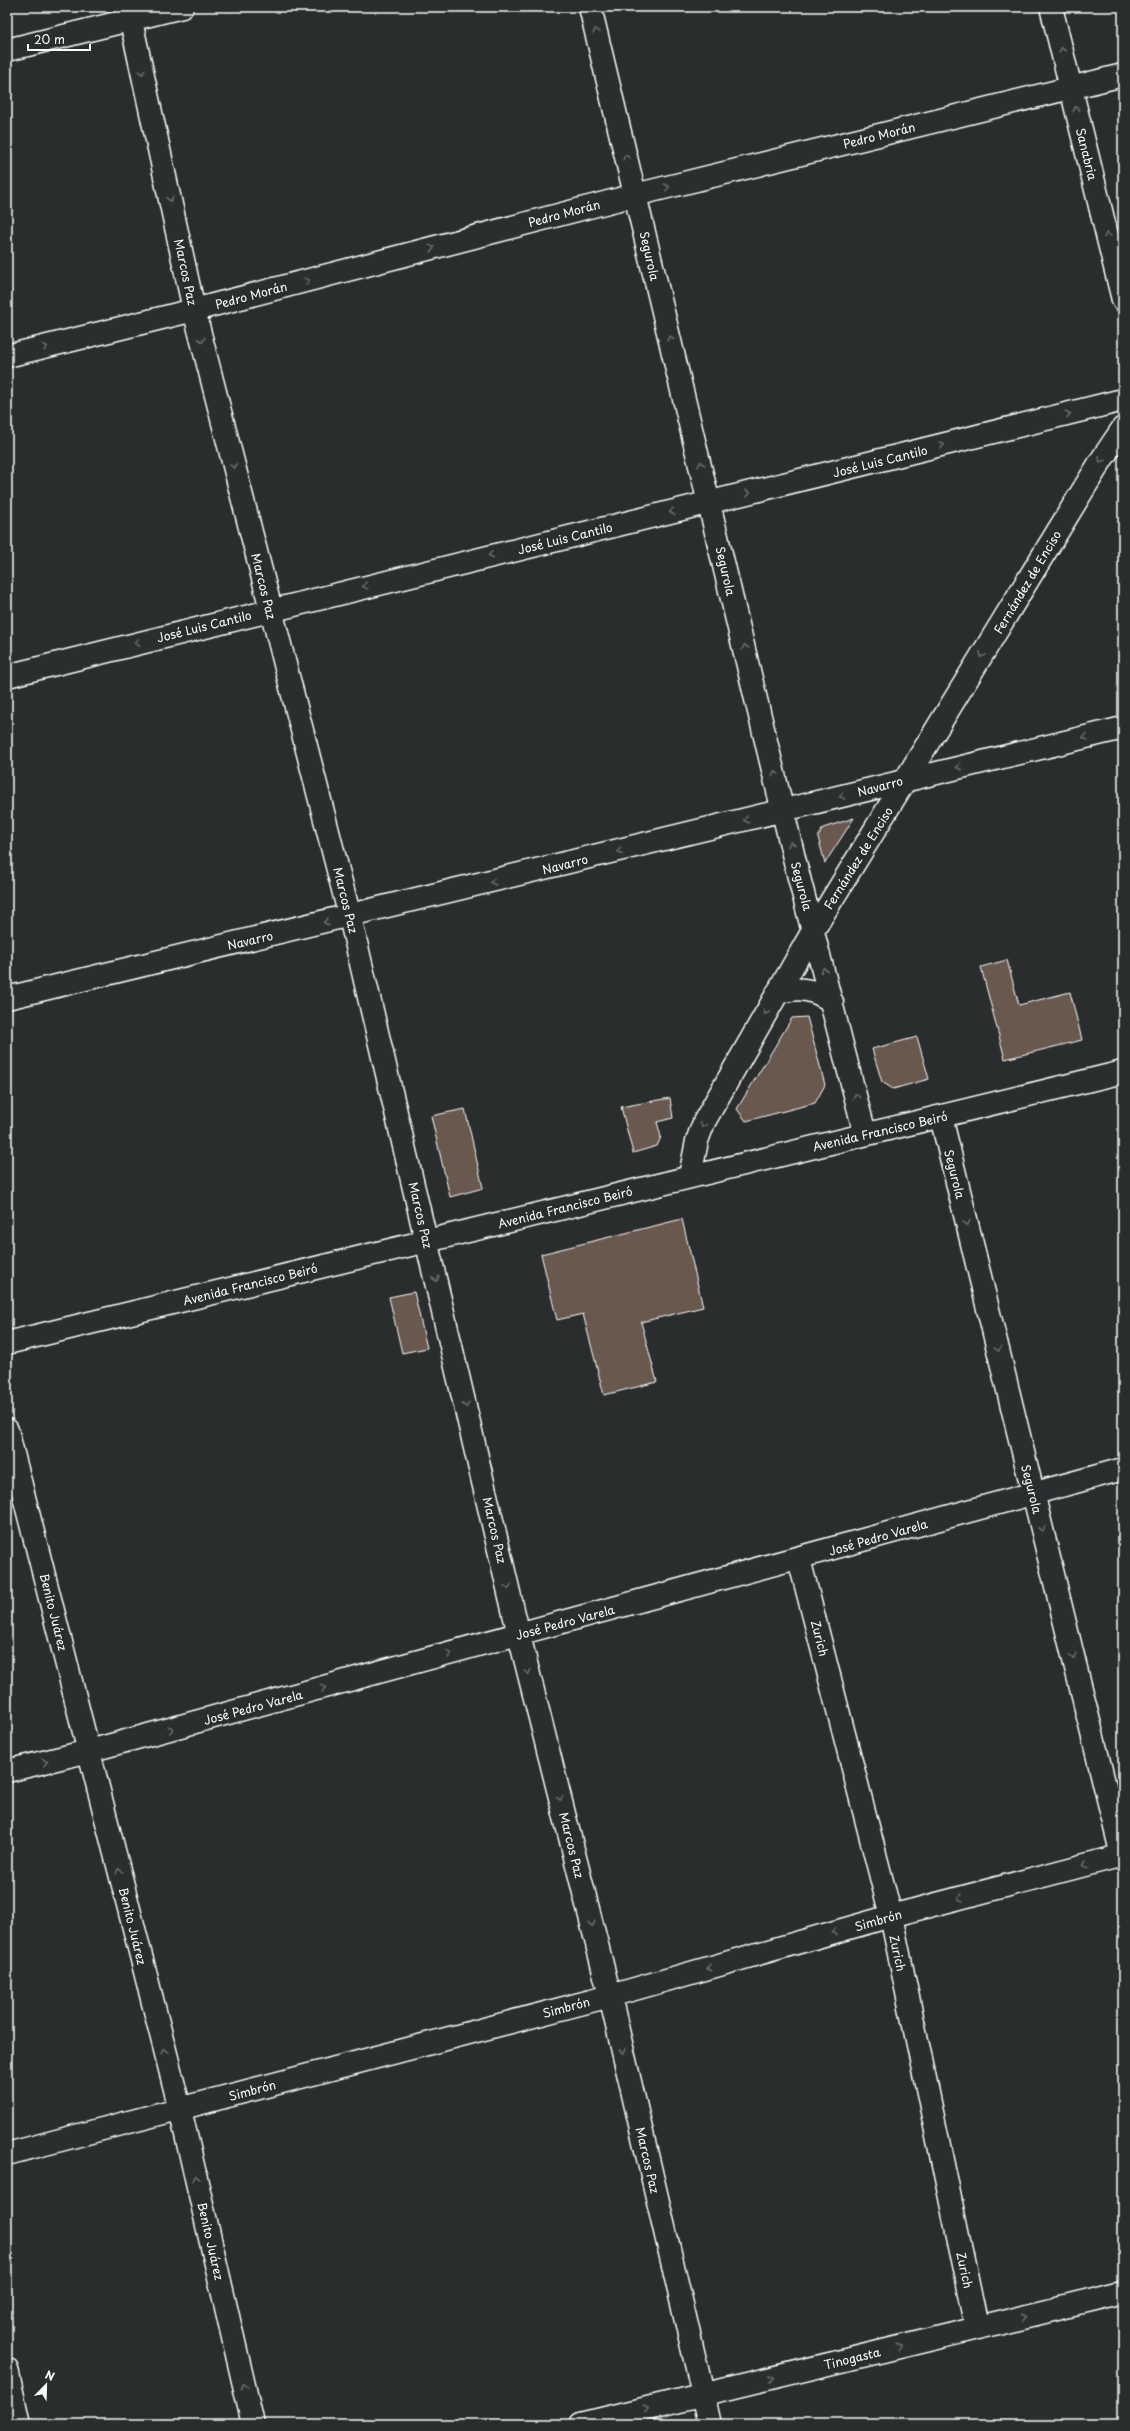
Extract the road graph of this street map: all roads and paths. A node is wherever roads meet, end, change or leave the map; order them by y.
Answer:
1 (182, 7) edge
2 (590, 7) edge
3 (1051, 7) edge
4 (129, 13) edge
5 (7, 50) edge
6 (1123, 75) edge
7 (1071, 88) junction
8 (635, 195) junction
9 (1123, 300) edge
10 (194, 310) junction
11 (7, 356) edge
12 (1123, 400) edge
13 (1123, 428) edge
14 (710, 502) junction
15 (270, 609) junction
16 (7, 676) edge
17 (1123, 728) edge
18 (907, 779) junction
19 (784, 811) junction
20 (350, 917) junction
21 (814, 930) junction
22 (777, 994) junction
23 (7, 998) edge
24 (832, 1002) junction
25 (1123, 1072) edge
26 (941, 1117) junction
27 (865, 1134) junction
28 (690, 1176) junction
29 (428, 1241) junction
30 (7, 1343) edge
31 (7, 1430) edge
32 (1123, 1469) edge
33 (1033, 1493) junction
34 (799, 1558) junction
35 (519, 1635) junction
36 (89, 1751) junction
37 (7, 1771) edge
38 (1123, 1857) edge
39 (891, 1916) junction
40 (610, 1996) junction
41 (180, 2109) junction
42 (7, 2154) edge
43 (1123, 2293) edge
44 (977, 2327) junction
45 (7, 2369) edge
46 (703, 2395) junction
47 (19, 2424) edge
48 (253, 2424) edge
49 (581, 2424) edge
50 (710, 2424) edge

1 - 4 street
8 -> 2 street, Segurola
7 -> 3 street, Sanabria
4 - 5 street
4 -> 10 street, Marcos Paz
6 - 7 street, Pedro Morán
8 -> 7 street, Pedro Morán
9 -> 7 street, Sanabria
10 -> 8 street, Pedro Morán
14 -> 8 street, Segurola
11 -> 10 street, Pedro Morán
10 -> 15 street, Marcos Paz
14 -> 12 street, José Luis Cantilo
13 -> 18 street, Fernández de Enciso
14 -> 15 street, José Luis Cantilo
19 -> 14 street, Segurola
15 -> 16 street, José Luis Cantilo
15 - 20 street, Marcos Paz
17 -> 18 street, Navarro
18 -> 19 street, Navarro
18 - 21 street, Fernández de Enciso
19 -> 20 street, Navarro
21 -> 19 street, Segurola
20 -> 23 street, Navarro
20 - 29 street, Marcos Paz
21 - 22 street, Fernández de Enciso
24 -> 21 street, Segurola
22 - 24 street
22 -> 28 street, Fernández de Enciso
27 -> 24 street, Segurola
25 - 26 street, Avenida Francisco Beiró
26 - 27 street, Avenida Francisco Beiró
26 -> 33 street, Segurola
27 - 28 street, Avenida Francisco Beiró
28 - 29 street, Avenida Francisco Beiró
29 - 30 street, Avenida Francisco Beiró
29 -> 35 street, Marcos Paz
31 - 36 street, Benito Juárez
32 - 33 street, José Pedro Varela
33 - 34 street, José Pedro Varela
33 -> 38 street, Segurola
34 - 35 street, José Pedro Varela
34 - 39 street, Zurich
36 -> 35 street, José Pedro Varela
35 -> 40 street, Marcos Paz
37 -> 36 street, José Pedro Varela
41 -> 36 street, Benito Juárez
38 -> 39 street, Simbrón
39 -> 40 street, Simbrón
39 - 44 street, Zurich
40 - 41 street, Simbrón
40 -> 46 street, Marcos Paz
41 - 42 street, Simbrón
48 -> 41 street, Benito Juárez
44 -> 43 street, Tinogasta
46 -> 44 street, Tinogasta
45 - 47 street
49 -> 46 street, Tinogasta
46 - 50 street, Marcos Paz

